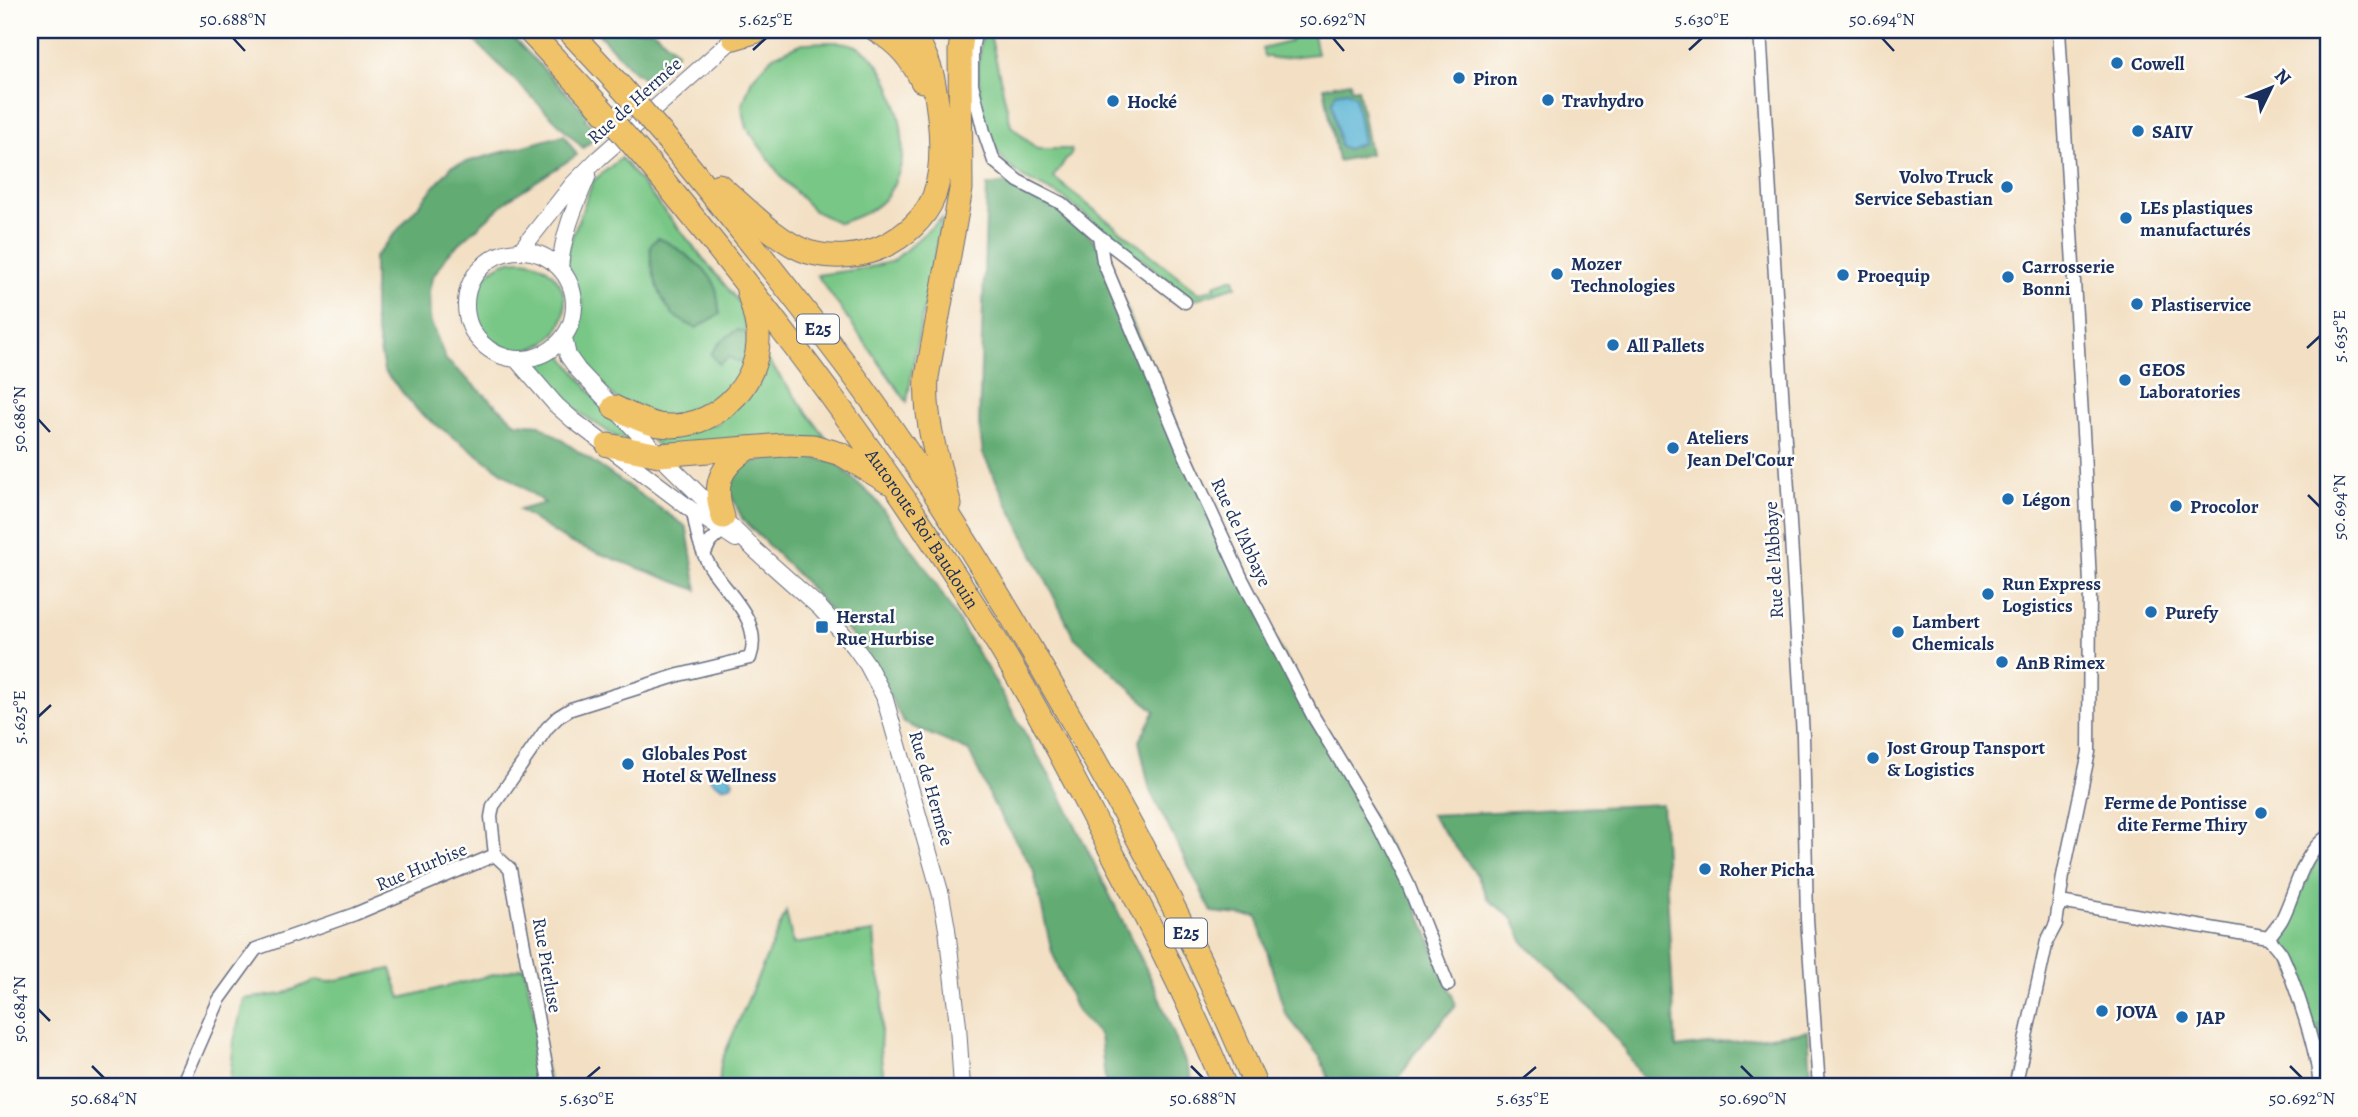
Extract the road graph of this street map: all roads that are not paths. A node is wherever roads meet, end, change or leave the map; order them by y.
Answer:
1 (528, 30) edge
2 (568, 30) edge
3 (761, 30) edge
4 (876, 30) edge
5 (912, 30) edge
6 (946, 30) edge
7 (963, 30) edge
8 (976, 30) edge
9 (1760, 30) edge
10 (2059, 30) edge
11 (742, 33) edge
12 (939, 122) junction
13 (961, 133) junction
14 (671, 144) junction
15 (592, 165) junction
16 (1100, 236) junction
17 (520, 251) junction
18 (561, 270) junction
19 (745, 281) junction
20 (1185, 302) dead end
21 (564, 338) junction
22 (517, 360) junction
23 (614, 407) junction
24 (608, 445) junction
25 (748, 447) junction
26 (659, 455) junction
27 (899, 490) junction
28 (693, 511) junction
29 (954, 521) junction
30 (723, 524) junction
31 (704, 555) junction
32 (2328, 836) edge
33 (495, 855) junction
34 (2060, 902) junction
35 (2268, 938) junction
36 (1448, 985) dead end
37 (181, 1087) edge
38 (551, 1087) edge
39 (962, 1087) edge
40 (1225, 1087) edge
41 (1256, 1087) edge
42 (1819, 1087) edge
43 (2015, 1087) edge
44 (2319, 1087) edge

1 - 19 highway, Autoroute Roi Baudouin / E25, bridge
2 - 14 highway, Autoroute Roi Baudouin / E25, bridge
3 - 11 highway
4 - 12 highway
5 - 12 highway
6 - 13 highway
7 - 13 highway
8 - 16 street
9 - 42 street, Rue de l'Abbaye
10 - 34 street
11 - 15 street, Rue de Hermée
12 - 14 highway
13 - 29 highway
14 - 29 highway, Autoroute Roi Baudouin / E25
15 - 17 street, Rue de Hermée
15 - 18 street, Rue de Hermée
16 - 20 street
16 - 36 street, Rue de l'Abbaye
17 - 18 street
17 - 22 street, Rue de Hermée
18 - 21 street, Rue de Hermée
19 - 23 highway
19 - 27 highway, Autoroute Roi Baudouin / E25
21 - 22 street
21 - 23 street, Rue de Hermée
22 - 24 street, Rue de Hermée
23 - 26 street, Rue de Hermée
24 - 26 highway
24 - 28 street, Rue de Hermée
25 - 26 highway
25 - 27 highway
25 - 30 highway
26 - 30 street, Rue de Hermée
27 - 40 highway, Autoroute Roi Baudouin / E25
28 - 30 street, Rue de Hermée
28 - 31 street, Rue Hurbise
29 - 41 highway, Autoroute Roi Baudouin / E25
30 - 31 street
30 - 39 street, Rue de Hermée
31 - 33 street, Rue Hurbise
32 - 35 street
33 - 37 street, Rue Hurbise
33 - 38 street, Rue Pierluse
34 - 35 street
34 - 43 street
35 - 44 street

